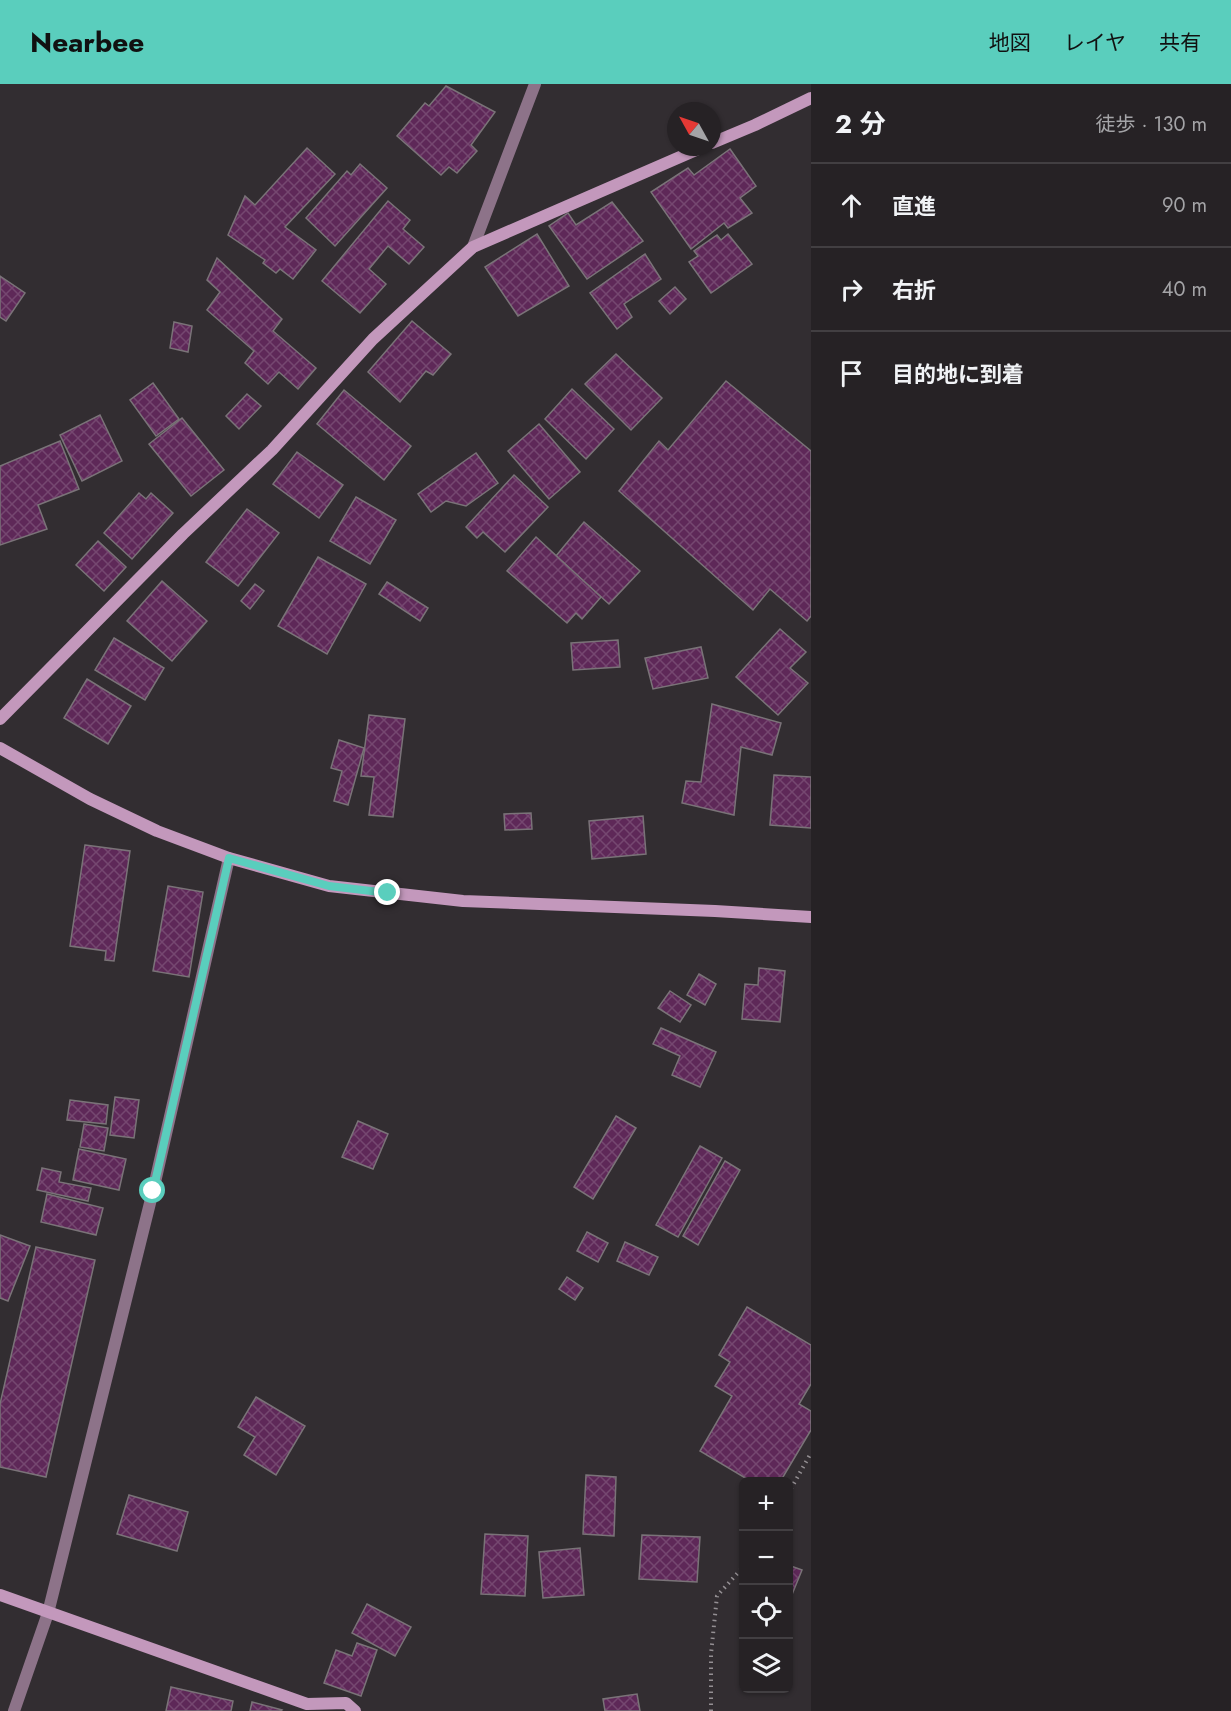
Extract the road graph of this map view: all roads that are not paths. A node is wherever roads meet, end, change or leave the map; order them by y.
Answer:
1 (535, 84) edge
2 (811, 98) edge
3 (721, 139) edge
4 (682, 156) edge
5 (473, 247) junction
6 (0, 719) edge
7 (0, 748) edge
8 (229, 858) junction
9 (811, 917) edge
10 (0, 1595) edge
11 (48, 1613) junction
12 (14, 1711) edge
13 (356, 1711) edge

1 - 5 street
2 - 3 street
4 - 5 street
5 - 6 street
7 - 8 street
8 - 9 street
8 - 11 street
10 - 11 street
11 - 12 street
11 - 13 street

